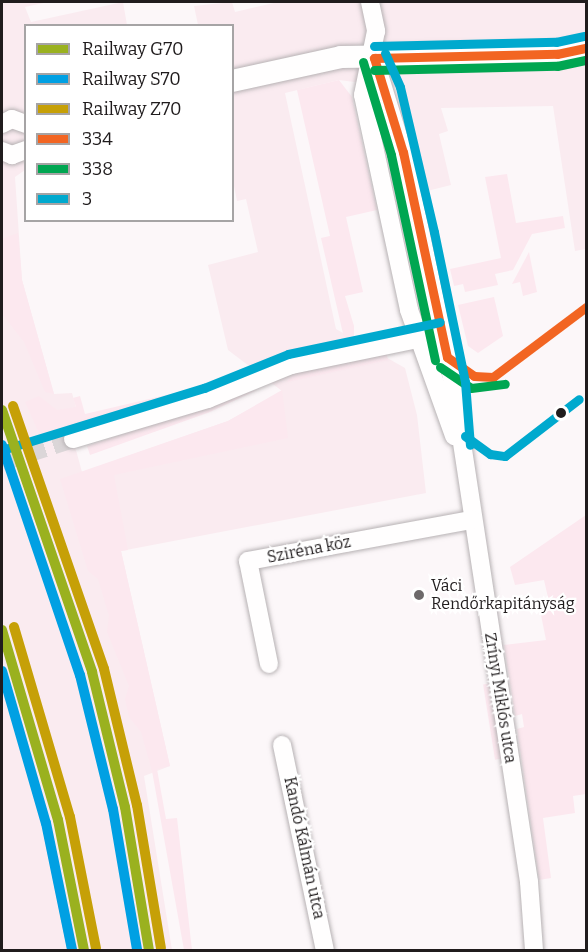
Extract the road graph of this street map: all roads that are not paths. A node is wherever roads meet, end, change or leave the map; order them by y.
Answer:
1 (370, 2) edge
2 (586, 48) edge
3 (557, 54) junction
4 (374, 58) junction
5 (586, 59) edge
6 (234, 81) edge
7 (24, 123) edge
8 (2, 124) edge
9 (2, 150) edge
10 (24, 151) edge
11 (442, 334) junction
12 (417, 339) junction
13 (73, 439) tunnel mouth
14 (458, 446) junction
15 (472, 520) junction
16 (269, 664) dead end
17 (282, 745) dead end
18 (325, 951) edge
19 (534, 951) edge

1 - 4 street
2 - 3 street
3 - 4 street
3 - 5 street
4 - 6 street
4 - 11 street, Zrínyi Miklós utca
4 - 12 street, Zrínyi Miklós utca
7 - 8 street
9 - 10 street
11 - 12 street
11 - 14 street, Zrínyi Miklós utca
12 - 13 street
12 - 14 street, Zrínyi Miklós utca
14 - 15 street, Zrínyi Miklós utca
15 - 16 street, Sziréna köz
15 - 19 street, Zrínyi Miklós utca
17 - 18 street, Kandó Kálmán utca

